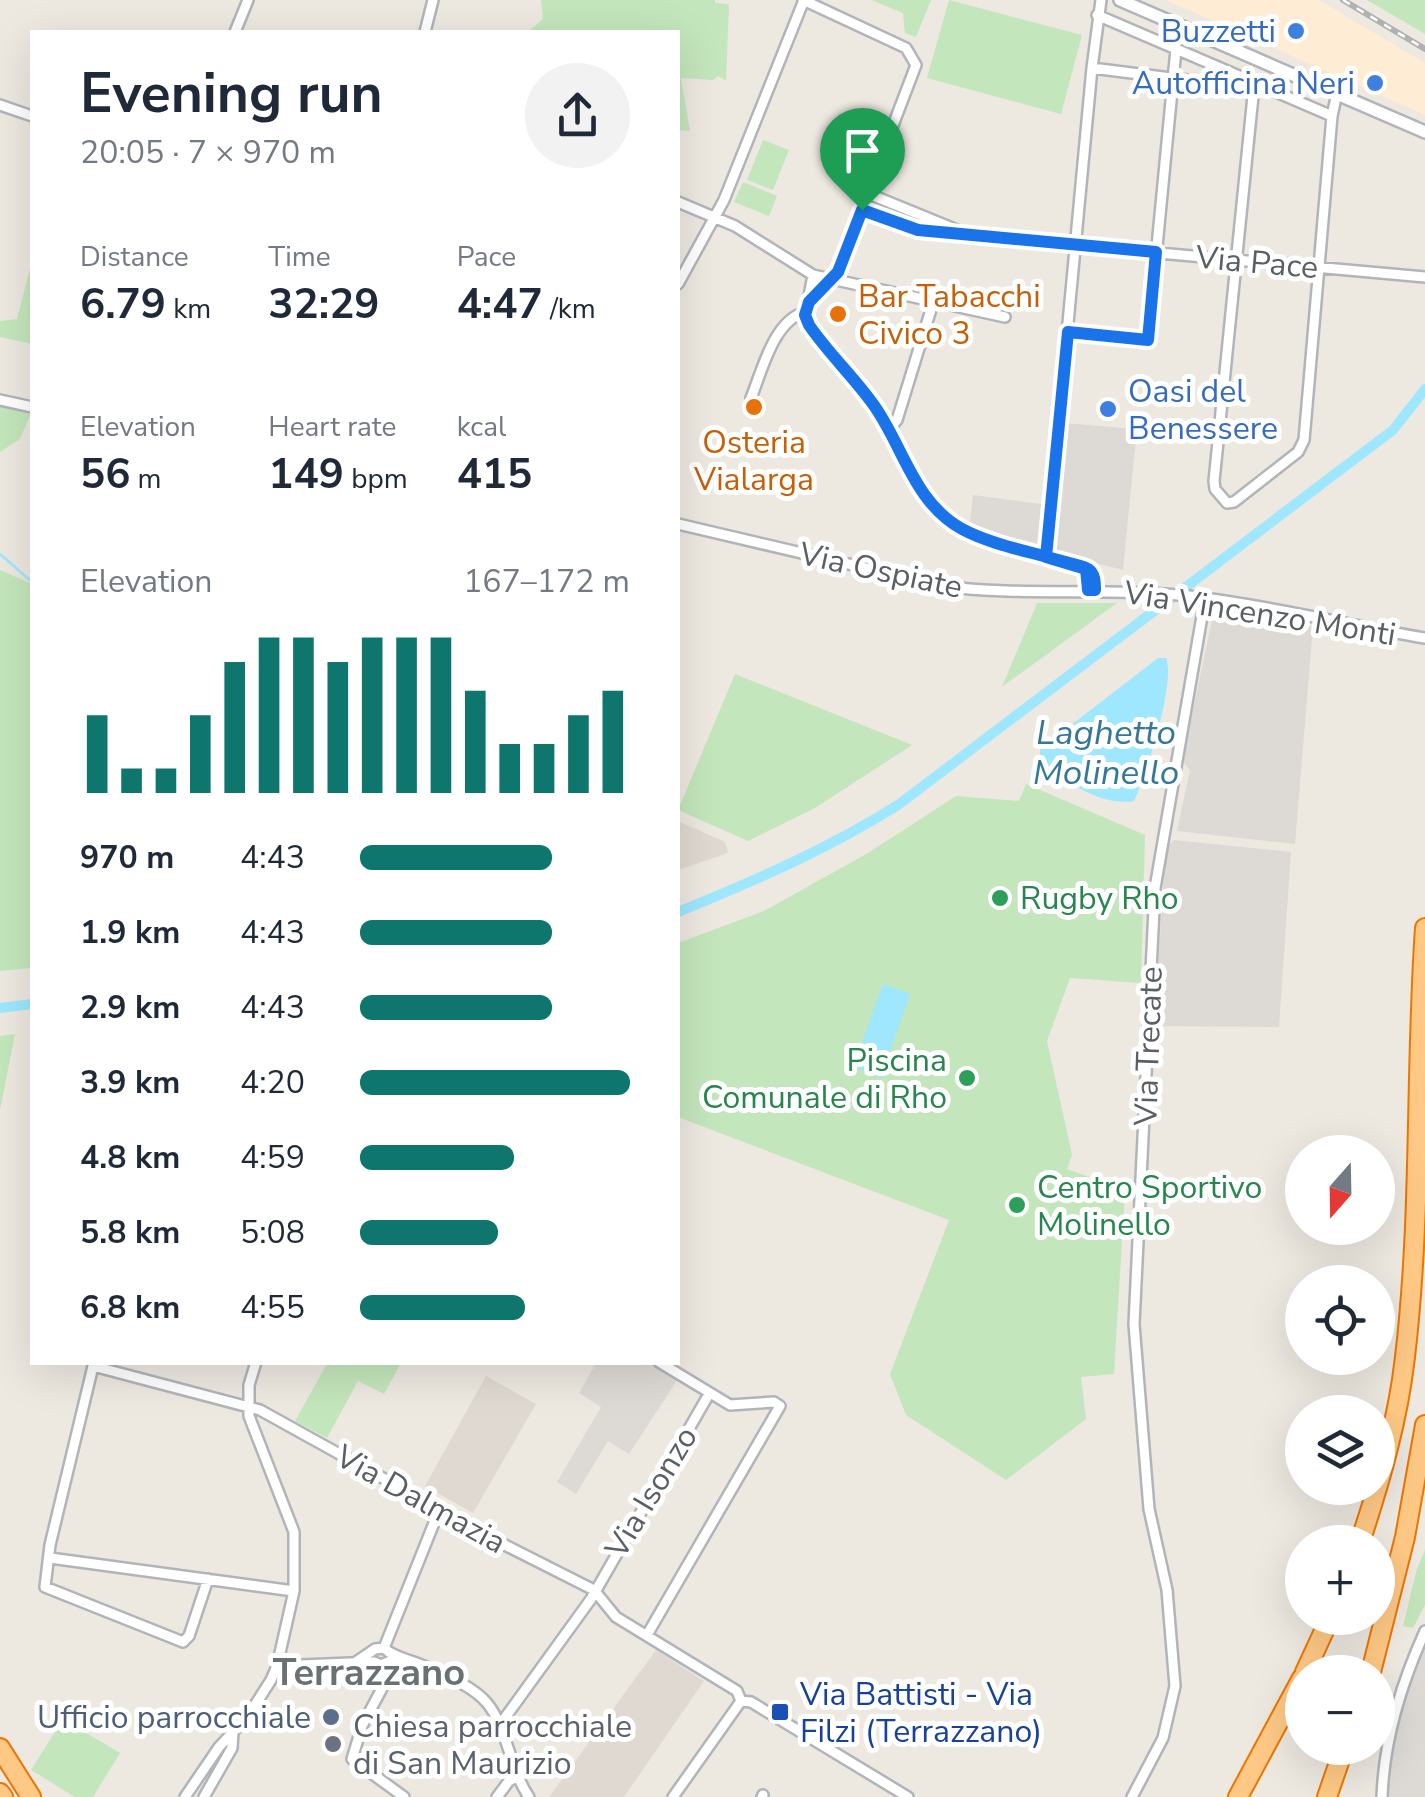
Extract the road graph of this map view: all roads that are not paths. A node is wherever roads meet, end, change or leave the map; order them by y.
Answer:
1 (248, 0) edge
2 (433, 0) edge
3 (803, 0) edge
4 (1102, 0) edge
5 (1120, 0) edge
6 (1097, 16) junction
7 (236, 30) edge
8 (426, 30) edge
9 (1176, 49) junction
10 (1092, 68) junction
11 (1172, 78) junction
12 (1256, 86) junction
13 (1336, 93) junction
14 (0, 105) edge
15 (30, 115) edge
16 (1332, 116) junction
17 (1425, 132) edge
18 (869, 194) junction
19 (680, 203) edge
20 (862, 210) junction
21 (919, 214) junction
22 (716, 217) junction
23 (914, 230) junction
24 (969, 236) junction
25 (1076, 246) junction
26 (1156, 252) junction
27 (1238, 261) junction
28 (1318, 268) junction
29 (813, 275) junction
30 (1425, 277) edge
31 (834, 278) junction
32 (680, 280) edge
33 (933, 303) junction
34 (807, 307) junction
35 (1005, 317) dead end
36 (1068, 332) junction
37 (751, 398) dead end
38 (0, 400) edge
39 (30, 407) edge
40 (888, 430) junction
41 (680, 524) edge
42 (1046, 557) junction
43 (1092, 590) junction
44 (1205, 598) junction
45 (1425, 638) edge
46 (1425, 928) edge
47 (93, 1365) edge
48 (97, 1365) edge
49 (255, 1365) edge
50 (664, 1365) edge
51 (709, 1394) junction
52 (248, 1408) junction
53 (1425, 1425) edge
54 (440, 1508) junction
55 (1365, 1525) edge
56 (50, 1558) junction
57 (208, 1579) junction
58 (594, 1590) junction
59 (294, 1591) junction
60 (1425, 1631) edge
61 (647, 1635) junction
62 (1374, 1655) edge
63 (384, 1657) junction
64 (277, 1666) junction
65 (741, 1701) junction
66 (1285, 1710) edge
67 (499, 1726) junction
68 (233, 1732) junction
69 (0, 1748) edge
70 (1338, 1765) edge
71 (517, 1777) junction
72 (32, 1797) edge
73 (184, 1797) edge
74 (204, 1797) edge
75 (404, 1797) edge
76 (497, 1797) edge
77 (528, 1797) edge
78 (673, 1797) edge
79 (908, 1797) edge
80 (1132, 1797) edge
81 (1238, 1797) edge
82 (1328, 1797) edge
83 (1382, 1797) edge

1 - 7 street
2 - 8 street
3 - 18 street
3 - 22 street
4 - 6 street
5 - 13 street
6 - 9 street
6 - 10 street
9 - 11 street
9 - 12 street
10 - 11 street
10 - 25 street
11 - 12 street
11 - 26 street
12 - 16 street
12 - 27 street
13 - 16 street
13 - 17 street
14 - 15 street
16 - 28 street
18 - 20 street
18 - 21 street, Via Pace
19 - 22 street
20 - 23 street, Via Pace
20 - 31 street
21 - 23 street
21 - 24 street, Via Pace
22 - 29 street
22 - 32 street
23 - 24 street, Via Pace
24 - 25 street, Via Pace
25 - 26 street, Via Pace
25 - 36 street
26 - 27 street, Via Pace
26 - 36 street
27 - 28 street, Via Pace
27 - 28 street
28 - 30 street, Via Pace
29 - 31 street
29 - 34 street
31 - 33 street
31 - 34 street
33 - 35 street
33 - 40 street
34 - 37 street
34 - 40 street, Via Vincenzo Monti
36 - 42 street
38 - 39 street
40 - 42 street, Via Vincenzo Monti
41 - 43 street, Via Ospiate
42 - 43 street, Via Vincenzo Monti
43 - 44 street, Via Vincenzo Monti
44 - 45 street, Via Vincenzo Monti
44 - 80 street, Via Trecate
46 - 55 highway
47 - 56 street
48 - 52 street, Via Dalmazia
49 - 52 street
50 - 51 street
51 - 58 street, Via Isonzo
51 - 61 street
52 - 54 street, Via Dalmazia
52 - 59 street
53 - 62 highway
54 - 58 street, Via Dalmazia
54 - 63 street
56 - 57 street
56 - 57 street
57 - 59 street
58 - 61 street, Via Dalmazia
58 - 67 street, Via Isonzo
59 - 64 street
60 - 83 street
61 - 65 street, Via Dalmazia
63 - 64 street
63 - 67 street
63 - 75 street
64 - 68 street
65 - 78 street
65 - 79 street, Via Dalmazia
66 - 81 highway
67 - 71 street
68 - 73 street
68 - 74 street
69 - 72 highway
70 - 82 highway
71 - 76 street
71 - 77 street

